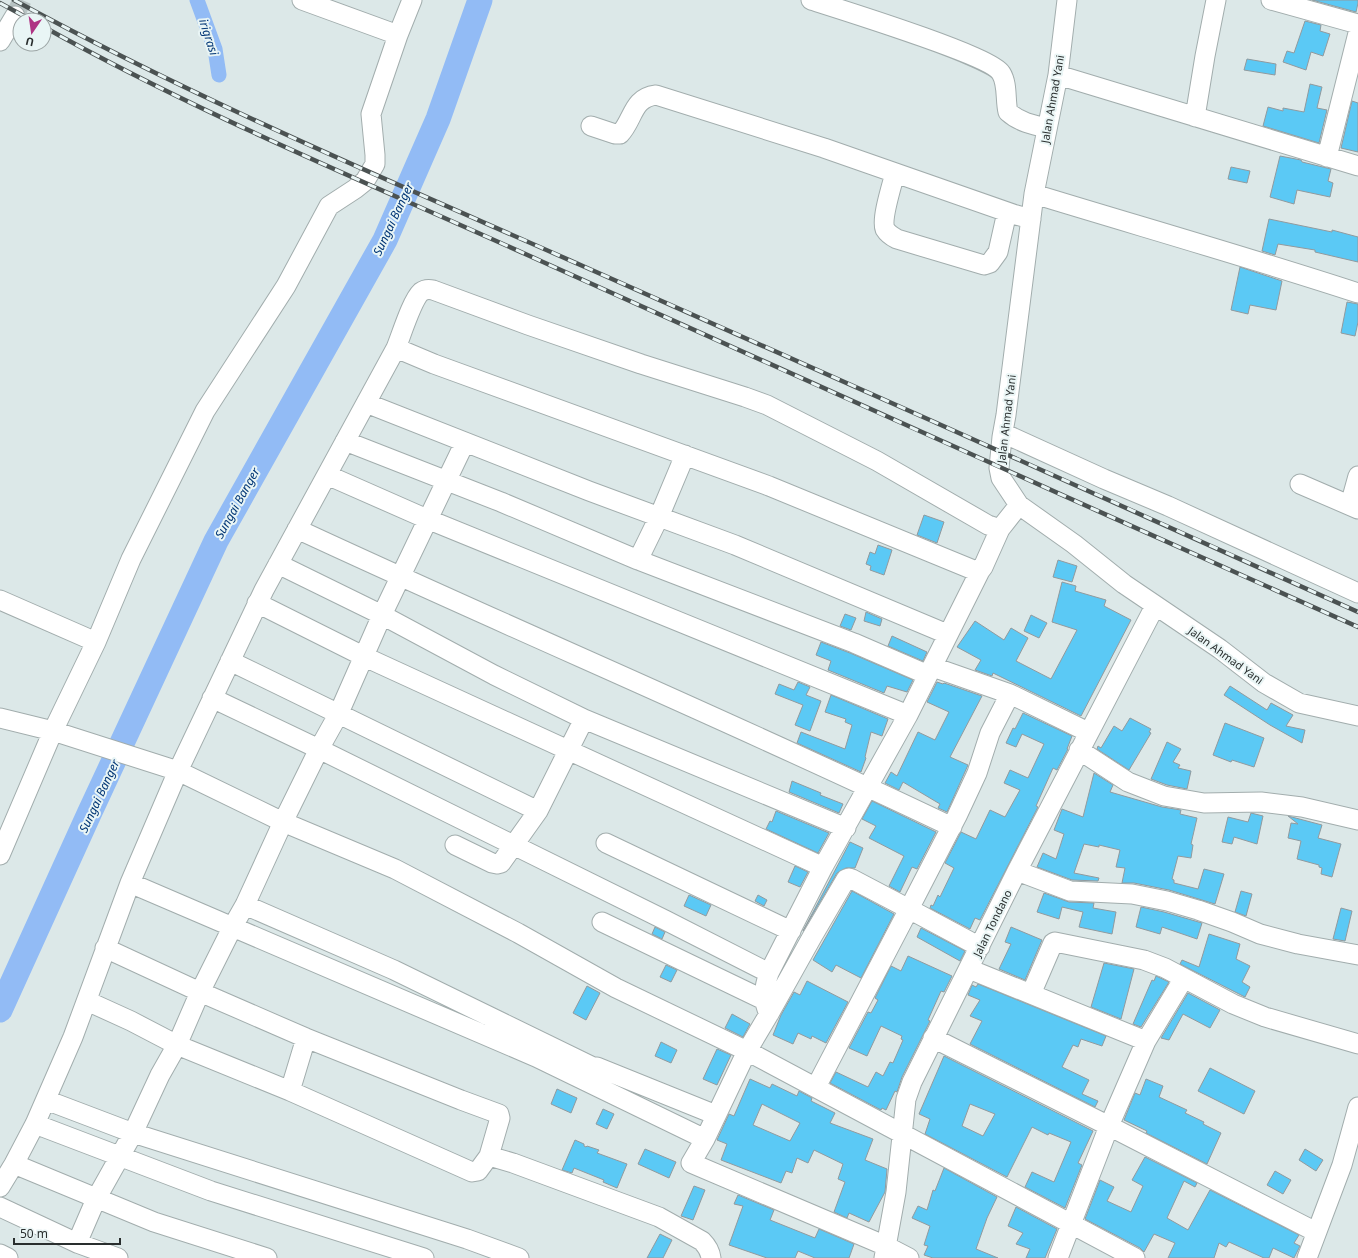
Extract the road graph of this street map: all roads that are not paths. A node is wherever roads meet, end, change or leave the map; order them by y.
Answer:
1 (302, 0) edge
2 (412, 0) edge
3 (811, 0) edge
4 (1067, 0) edge
5 (1216, 0) edge
6 (1271, 0) edge
7 (12, 21) tunnel mouth
8 (1358, 24) edge
9 (1358, 33) edge
10 (398, 35) junction
11 (1, 38) edge
12 (1058, 75) junction
13 (1195, 117) junction
14 (591, 126) dead end
15 (1048, 128) junction
16 (1327, 157) junction
17 (1358, 166) edge
18 (896, 173) junction
19 (1034, 194) junction
20 (1008, 212) junction
21 (1031, 219) junction
22 (1358, 293) edge
23 (396, 348) junction
24 (366, 403) junction
25 (1003, 432) junction
26 (345, 441) junction
27 (465, 442) junction
28 (685, 455) junction
29 (327, 475) junction
30 (1358, 476) edge
31 (446, 480) junction
32 (1300, 484) dead end
33 (1354, 507) edge
34 (659, 517) junction
35 (1009, 517) junction
36 (427, 519) junction
37 (297, 529) junction
38 (638, 560) junction
39 (278, 564) junction
40 (980, 571) junction
41 (401, 578) junction
42 (1358, 593) edge
43 (0, 600) edge
44 (257, 603) junction
45 (1155, 606) junction
46 (382, 615) junction
47 (948, 634) junction
48 (96, 642) junction
49 (365, 657) junction
50 (230, 662) junction
51 (930, 671) junction
52 (1010, 694) junction
53 (212, 698) junction
54 (338, 715) junction
55 (908, 715) junction
56 (1358, 716) edge
57 (0, 718) edge
58 (584, 719) junction
59 (57, 732) junction
60 (1088, 732) junction
61 (319, 749) junction
62 (568, 749) junction
63 (1079, 750) junction
64 (173, 769) junction
65 (868, 787) junction
66 (538, 811) junction
67 (1358, 820) edge
68 (283, 822) junction
69 (846, 828) junction
70 (952, 828) junction
71 (606, 843) dead end
72 (455, 845) dead end
73 (514, 846) junction
74 (0, 856) edge
75 (823, 867) junction
76 (1017, 871) junction
77 (130, 883) junction
78 (245, 905) junction
79 (909, 910) junction
80 (602, 922) dead end
81 (233, 926) junction
82 (791, 931) junction
83 (980, 947) junction
84 (105, 948) junction
85 (1358, 955) edge
86 (969, 969) junction
87 (769, 974) junction
88 (1184, 978) junction
89 (200, 992) junction
90 (1031, 994) junction
91 (88, 1001) junction
92 (766, 1007) junction
93 (306, 1038) junction
94 (933, 1038) junction
95 (1146, 1042) junction
96 (1358, 1044) edge
97 (177, 1045) junction
98 (747, 1051) junction
99 (588, 1074) junction
100 (816, 1087) junction
101 (290, 1091) junction
102 (46, 1100) junction
103 (1358, 1107) edge
104 (716, 1115) junction
105 (35, 1124) junction
106 (1109, 1126) junction
107 (133, 1132) junction
108 (903, 1134) junction
109 (704, 1139) junction
110 (489, 1156) junction
111 (120, 1157) junction
112 (14, 1164) junction
113 (0, 1187) edge
114 (96, 1199) junction
115 (0, 1207) edge
116 (1070, 1223) junction
117 (1316, 1232) junction
118 (77, 1243) junction
119 (885, 1252) edge
120 (0, 1254) edge
121 (8, 1258) edge
122 (118, 1258) edge
123 (267, 1258) edge
124 (424, 1258) edge
125 (519, 1258) edge
126 (711, 1258) edge
127 (908, 1258) edge
128 (1058, 1258) edge
129 (1136, 1258) edge
130 (1307, 1258) edge

1 - 10 street
2 - 10 street
3 - 15 street
4 - 12 street, Jalan Ahmad Yani
5 - 13 street
6 - 8 street
7 - 11 street
9 - 16 street
10 - 48 street
12 - 13 street
12 - 15 street, Jalan Ahmad Yani
13 - 16 street
14 - 18 street
15 - 19 street, Jalan Ahmad Yani
16 - 17 street
18 - 20 street
18 - 20 street
19 - 21 street, Jalan Ahmad Yani
19 - 22 street
20 - 21 street
21 - 25 street, Jalan Ahmad Yani
23 - 24 street
23 - 28 street
23 - 35 street
24 - 26 street
24 - 27 street
25 - 35 street, Jalan Ahmad Yani
25 - 42 street
26 - 29 street
26 - 31 street
27 - 31 street
27 - 34 street
28 - 34 street
28 - 40 street
29 - 36 street
29 - 37 street
30 - 33 street
31 - 36 street
31 - 38 street
32 - 33 street
34 - 38 street
34 - 47 street
35 - 40 street
35 - 45 street, Jalan Ahmad Yani
36 - 41 street
36 - 55 street
37 - 39 street
37 - 41 street
38 - 51 street
39 - 44 street
39 - 46 street
40 - 47 street
41 - 46 street
41 - 65 street
43 - 48 street
44 - 49 street
44 - 50 street
45 - 56 street, Jalan Ahmad Yani
45 - 60 street, Jalan Tondano
46 - 49 street
46 - 58 street
47 - 51 street
48 - 59 street
49 - 54 street
49 - 62 street
50 - 53 street
50 - 54 street
51 - 52 street
51 - 55 street
52 - 60 street
52 - 70 street
53 - 61 street
53 - 64 street
54 - 61 street
54 - 66 street
55 - 65 street
57 - 59 street
58 - 62 street
58 - 69 street
59 - 64 street
59 - 74 street
60 - 63 street, Jalan Tondano
61 - 68 street
61 - 73 street
62 - 66 street
62 - 75 street
63 - 67 street
63 - 76 street, Jalan Tondano
64 - 68 street
64 - 77 street
65 - 69 street
65 - 70 street
66 - 73 street
68 - 78 street
68 - 98 street
69 - 75 street
70 - 79 street
71 - 82 street
72 - 73 street
73 - 87 street
75 - 82 street
76 - 83 street, Jalan Tondano
76 - 85 street
77 - 81 street
77 - 84 street
78 - 81 street
78 - 99 street
79 - 83 street
79 - 92 street
79 - 100 street
80 - 92 street
81 - 89 street
81 - 99 street
82 - 87 street
83 - 86 street, Jalan Tondano
84 - 89 street
84 - 91 street
86 - 90 street
86 - 94 street, Jalan Tondano
87 - 92 street
88 - 90 street
88 - 95 street
88 - 96 street
89 - 93 street
89 - 97 street
90 - 95 street
91 - 97 street
91 - 102 street
92 - 98 street
93 - 101 street
93 - 110 street
94 - 106 street
94 - 108 street, Jalan Tondano
95 - 106 street
97 - 101 street
97 - 107 street
98 - 100 street
98 - 104 street
99 - 104 street
99 - 109 street
100 - 108 street
101 - 110 street
102 - 105 street
102 - 107 street
103 - 117 street
104 - 109 street
105 - 111 street
105 - 112 street
106 - 116 street
106 - 117 street
107 - 111 street
107 - 125 street
108 - 116 street
108 - 119 street, Jalan Tondano
109 - 119 street
110 - 126 street
111 - 114 street
111 - 124 street
112 - 113 street
112 - 114 street
114 - 118 street
114 - 123 street
115 - 118 street
116 - 128 street
116 - 129 street
117 - 130 street
118 - 122 street
119 - 127 street
120 - 121 street

